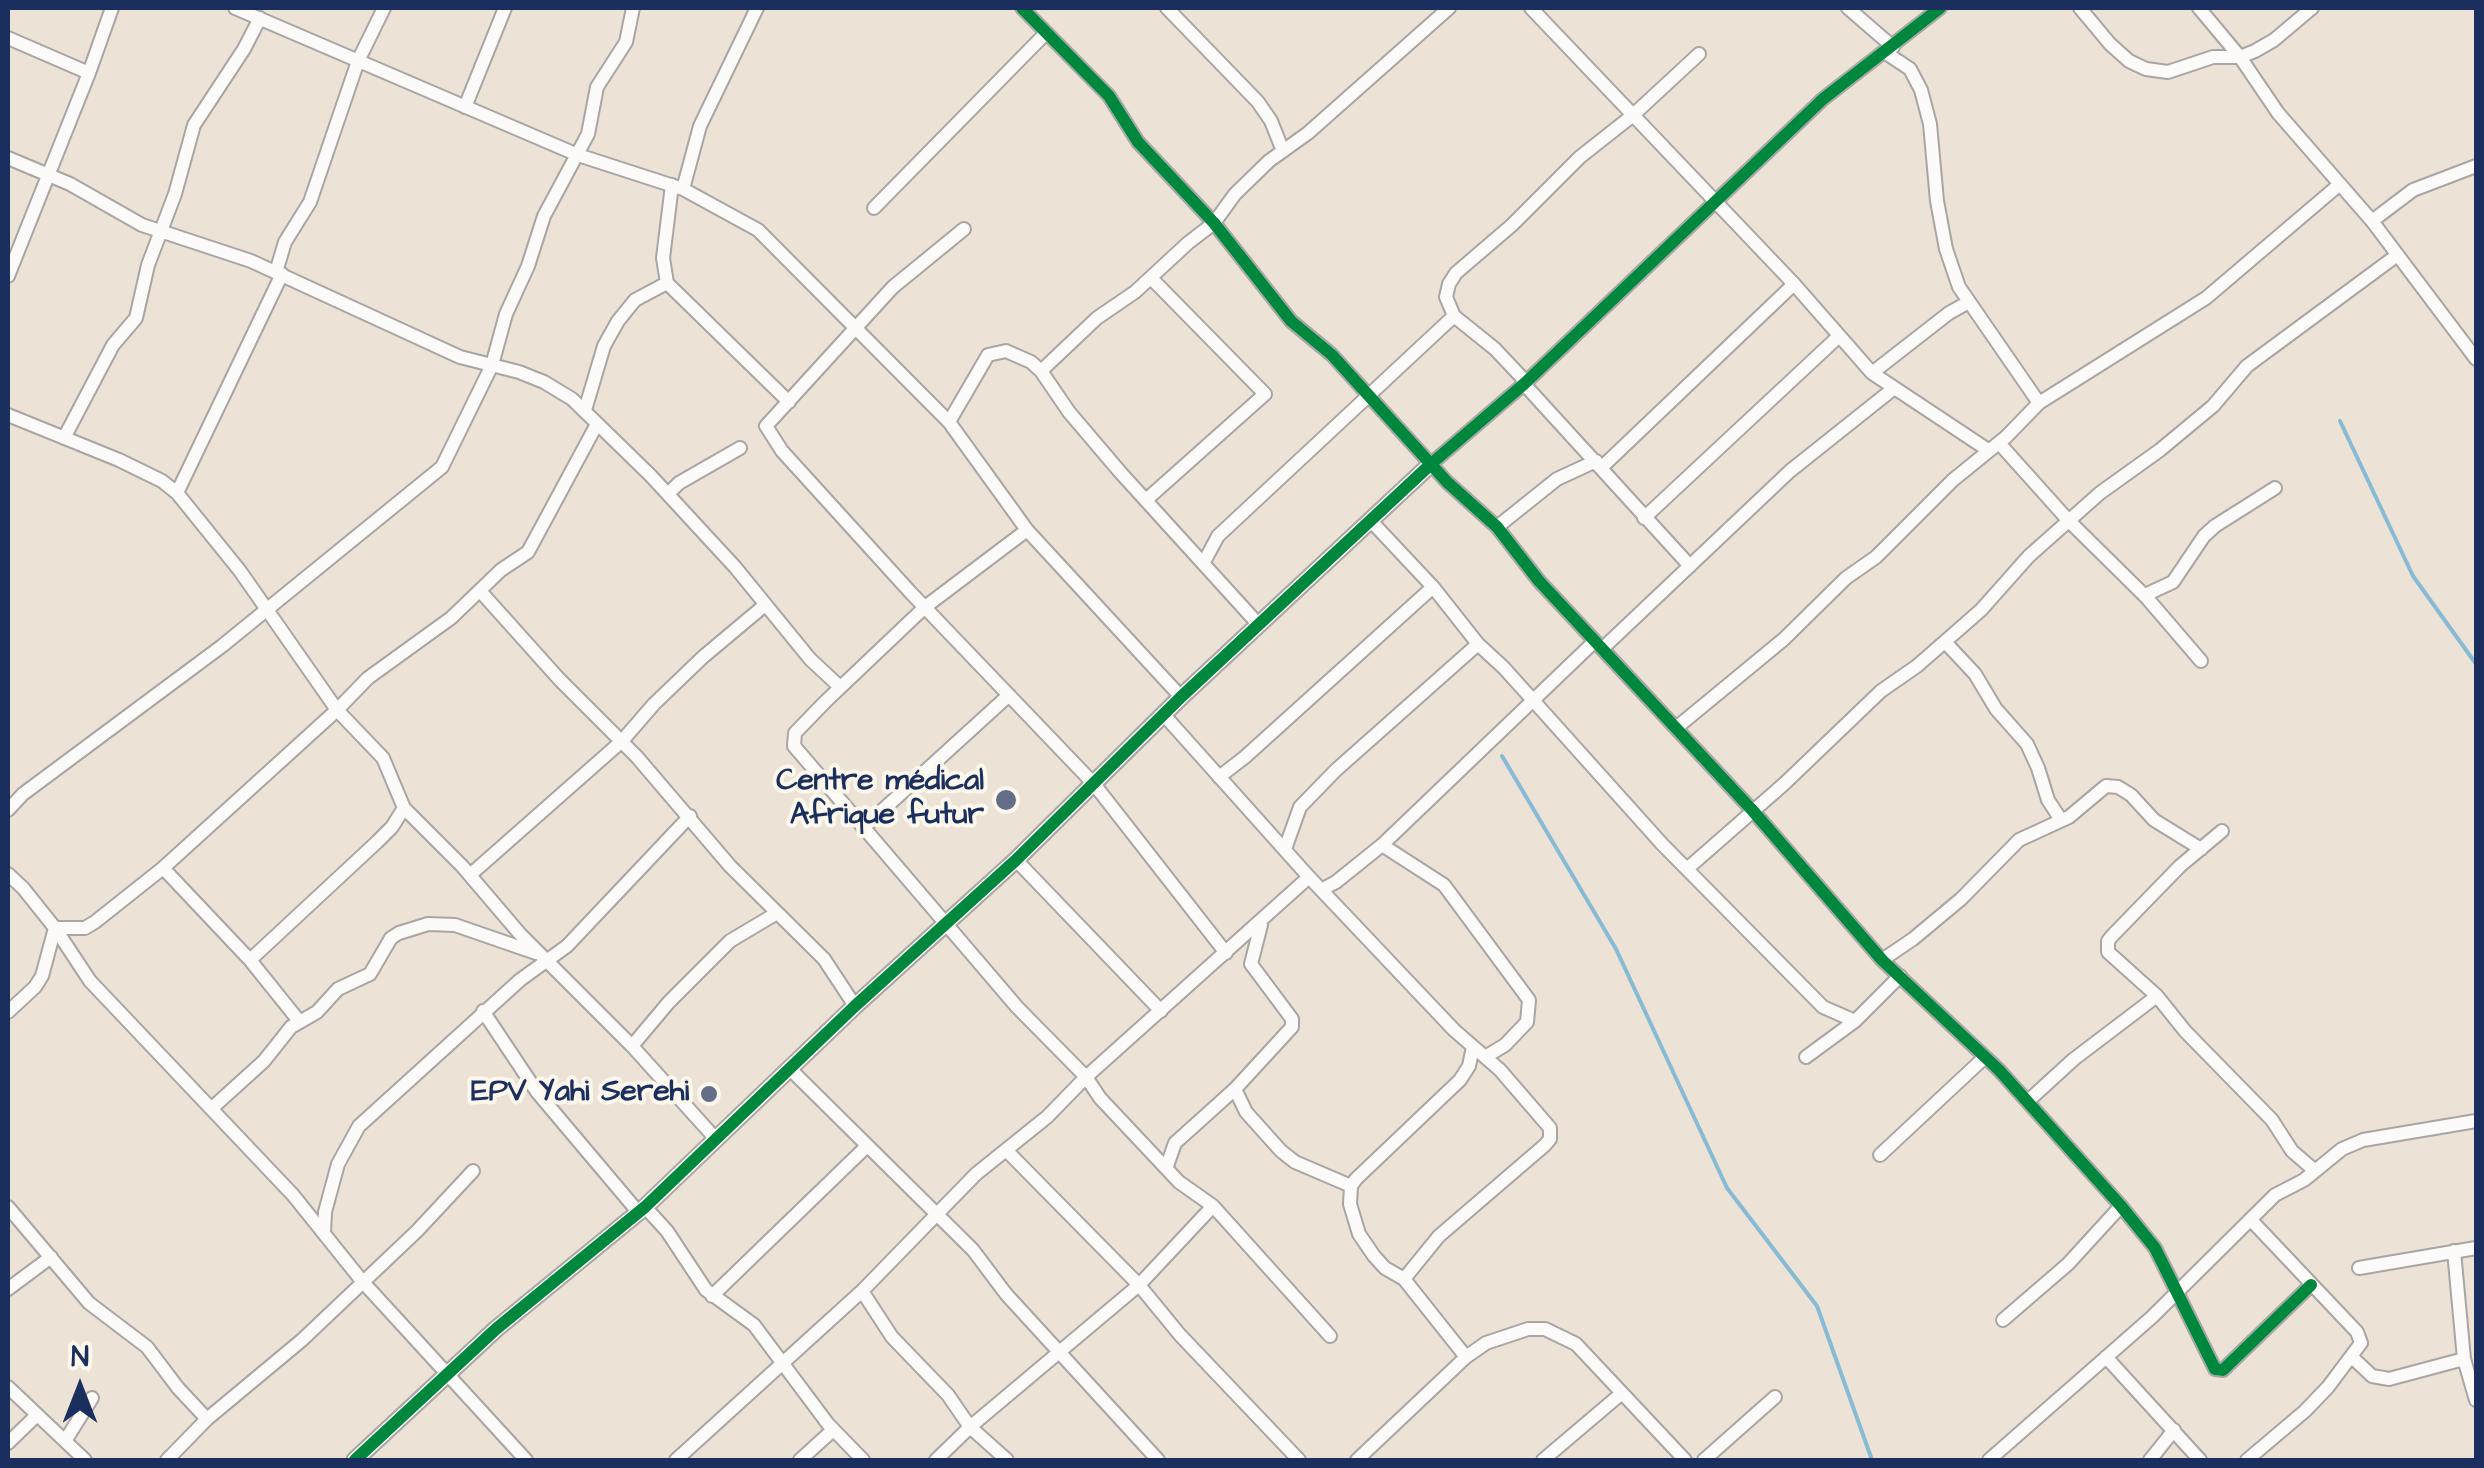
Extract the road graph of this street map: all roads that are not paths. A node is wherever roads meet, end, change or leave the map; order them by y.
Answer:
1 (112, 8) edge
2 (235, 8) edge
3 (384, 8) edge
4 (504, 8) edge
5 (633, 8) edge
6 (756, 8) edge
7 (1022, 8) edge
8 (1167, 8) edge
9 (1449, 8) edge
10 (1532, 8) edge
11 (1848, 8) edge
12 (1940, 8) edge
13 (2080, 8) edge
14 (2199, 8) edge
15 (2312, 8) edge
16 (260, 18) junction
17 (1045, 34) junction
18 (8, 38) edge
19 (1890, 50) junction
20 (1698, 54) dead end
21 (2240, 56) junction
22 (358, 60) junction
23 (90, 73) junction
24 (465, 106) junction
25 (1632, 116) junction
26 (1283, 150) junction
27 (578, 154) junction
28 (8, 158) edge
29 (2476, 166) edge
30 (49, 174) junction
31 (2340, 184) junction
32 (678, 187) junction
33 (1715, 200) junction
34 (874, 208) dead end
35 (2372, 221) junction
36 (1214, 223) junction
37 (964, 229) dead end
38 (160, 232) junction
39 (2396, 256) junction
40 (279, 273) junction
41 (8, 276) edge
42 (1151, 278) junction
43 (667, 283) junction
44 (1794, 284) junction
45 (1968, 302) junction
46 (1454, 316) junction
47 (855, 328) junction
48 (1838, 337) junction
49 (2476, 360) edge
50 (492, 364) junction
51 (1042, 371) junction
52 (1872, 372) junction
53 (1525, 383) junction
54 (1893, 389) junction
55 (1371, 395) junction
56 (789, 402) junction
57 (2039, 403) junction
58 (585, 410) junction
59 (8, 415) edge
60 (949, 422) junction
61 (597, 424) junction
62 (64, 438) junction
63 (1993, 446) junction
64 (740, 448) dead end
65 (1431, 464) junction
66 (1599, 464) junction
67 (2275, 488) dead end
68 (177, 494) junction
69 (668, 494) junction
70 (1146, 500) junction
71 (1644, 518) junction
72 (2068, 520) junction
73 (1370, 521) junction
74 (1496, 528) junction
75 (1027, 530) junction
76 (1204, 562) junction
77 (1690, 566) junction
78 (1432, 587) junction
79 (482, 592) junction
80 (2144, 595) junction
81 (765, 605) junction
82 (926, 608) junction
83 (266, 610) junction
84 (1259, 625) junction
85 (1945, 642) junction
86 (1478, 644) junction
87 (1599, 645) junction
88 (2201, 660) dead end
89 (840, 687) junction
90 (1010, 696) junction
91 (1182, 698) junction
92 (1532, 699) junction
93 (337, 710) junction
94 (1164, 715) junction
95 (1676, 728) junction
96 (622, 741) junction
97 (1218, 777) junction
98 (1094, 784) junction
99 (404, 808) junction
100 (8, 810) edge
101 (1753, 811) junction
102 (690, 816) junction
103 (2061, 820) junction
104 (863, 828) junction
105 (2222, 831) dead end
106 (1382, 845) junction
107 (1285, 849) junction
108 (2201, 850) junction
109 (1016, 860) junction
110 (162, 868) junction
111 (1688, 868) junction
112 (8, 874) edge
113 (470, 875) junction
114 (1309, 878) junction
115 (1322, 890) junction
116 (777, 913) junction
117 (1262, 921) junction
118 (946, 924) junction
119 (55, 928) junction
120 (1226, 953) junction
121 (544, 958) junction
122 (250, 960) junction
123 (1882, 960) junction
124 (1900, 976) junction
125 (2156, 996) junction
126 (855, 1006) junction
127 (483, 1011) junction
128 (1161, 1011) junction
129 (8, 1012) edge
130 (300, 1021) junction
131 (1855, 1021) junction
132 (632, 1046) junction
133 (1473, 1046) junction
134 (1486, 1057) junction
135 (1806, 1057) dead end
136 (1985, 1058) junction
137 (789, 1068) junction
138 (1086, 1077) junction
139 (1235, 1089) junction
140 (2028, 1101) junction
141 (210, 1109) junction
142 (2476, 1121) edge
143 (715, 1138) junction
144 (867, 1146) junction
145 (1006, 1150) junction
146 (1880, 1155) dead end
147 (1166, 1166) junction
148 (2314, 1170) junction
149 (473, 1171) dead end
150 (1351, 1186) junction
151 (1213, 1206) junction
152 (2121, 1206) junction
153 (8, 1207) edge
154 (642, 1210) junction
155 (936, 1216) junction
156 (2251, 1220) junction
157 (324, 1233) junction
158 (2476, 1248) edge
159 (2454, 1251) junction
160 (51, 1257) junction
161 (2359, 1268) dead end
162 (1404, 1279) junction
163 (362, 1281) junction
164 (1140, 1285) junction
165 (2311, 1285) junction
166 (8, 1289) edge
167 (862, 1291) junction
168 (2178, 1292) junction
169 (712, 1296) junction
170 (2004, 1320) dead end
171 (1330, 1336) dead end
172 (1059, 1352) junction
173 (1466, 1357) junction
174 (2106, 1357) junction
175 (2352, 1357) junction
176 (2464, 1358) junction
177 (783, 1361) junction
178 (447, 1374) junction
179 (8, 1388) edge
180 (1622, 1393) junction
181 (1775, 1397) dead end
182 (92, 1398) dead end
183 (2476, 1400) edge
184 (37, 1415) junction
185 (207, 1418) junction
186 (970, 1426) junction
187 (833, 1430) junction
188 (2174, 1430) junction
189 (65, 1441) junction
190 (8, 1444) edge
191 (85, 1460) edge
192 (167, 1460) edge
193 (355, 1460) edge
194 (526, 1460) edge
195 (676, 1460) edge
196 (800, 1460) edge
197 (863, 1460) edge
198 (936, 1460) edge
199 (1007, 1460) edge
200 (1158, 1460) edge
201 (1299, 1460) edge
202 (1357, 1460) edge
203 (1543, 1460) edge
204 (1685, 1460) edge
205 (1704, 1460) edge
206 (1989, 1460) edge
207 (2150, 1460) edge
208 (2200, 1460) edge
209 (2246, 1460) edge

1 - 23 street
2 - 16 street
3 - 22 street
4 - 24 street
5 - 27 street
6 - 32 street
7 - 17 street
8 - 26 street
9 - 26 street
10 - 25 street
11 - 19 street
12 - 19 street
13 - 21 street
14 - 21 street
15 - 21 street
16 - 22 street
16 - 38 street
17 - 34 street
17 - 36 street
18 - 23 street
19 - 33 street
19 - 45 street
20 - 25 street
21 - 31 street
22 - 24 street
22 - 40 street
23 - 30 street
24 - 27 street
25 - 33 street
25 - 46 street
26 - 36 street
27 - 32 street
27 - 50 street
28 - 30 street
29 - 35 street
30 - 38 street
30 - 41 street
31 - 35 street
31 - 57 street
32 - 43 street
32 - 47 street
33 - 44 street
33 - 53 street
35 - 39 street
36 - 42 street
36 - 55 street
37 - 47 street
38 - 40 street
38 - 62 street
39 - 49 street
39 - 72 street
40 - 50 street
40 - 68 street
42 - 51 street
42 - 70 street
43 - 56 street
43 - 58 street
44 - 48 street
44 - 66 street
45 - 52 street
45 - 57 street
46 - 53 street
46 - 55 street
47 - 56 street
47 - 60 street
48 - 52 street
48 - 71 street
50 - 58 street
50 - 83 street
51 - 60 street
51 - 70 street
52 - 54 street
53 - 65 street
53 - 66 street
54 - 63 street
54 - 77 street
55 - 65 street
55 - 76 street
56 - 82 street
57 - 63 street
58 - 61 street
59 - 62 street
60 - 75 street
61 - 69 street
61 - 79 street
62 - 68 street
63 - 72 street
63 - 95 street
64 - 69 street
65 - 73 street
65 - 74 street
66 - 71 street
66 - 74 street
67 - 80 street
68 - 83 street
69 - 81 street
70 - 76 street
71 - 77 street
72 - 80 street
72 - 85 street
73 - 78 street
73 - 84 street
74 - 87 street
75 - 82 street
75 - 91 street
76 - 84 street
77 - 87 street
78 - 86 street
78 - 97 street
79 - 93 street
79 - 96 street
80 - 88 street
81 - 89 street
81 - 96 street
82 - 89 street
82 - 90 street
83 - 93 street
83 - 100 street
84 - 91 street
85 - 101 street
85 - 103 street
86 - 92 street
86 - 107 street
87 - 92 street
87 - 95 street
89 - 104 street
90 - 98 street
90 - 104 street
91 - 94 street
92 - 106 street
92 - 111 street
93 - 99 street
93 - 110 street
94 - 97 street
94 - 98 street
95 - 101 street
96 - 102 street
96 - 113 street
97 - 107 street
98 - 109 street
98 - 120 street
99 - 113 street
99 - 122 street
101 - 111 street
101 - 123 street
102 - 116 street
102 - 121 street
103 - 108 street
103 - 123 street
104 - 118 street
105 - 108 street
106 - 115 street
106 - 134 street
107 - 114 street
108 - 125 street
109 - 118 street
109 - 128 street
110 - 119 street
110 - 122 street
111 - 131 street
112 - 119 street
113 - 121 street
114 - 115 street
114 - 117 street
115 - 133 street
116 - 126 street
116 - 132 street
117 - 120 street
117 - 139 street
118 - 126 street
118 - 138 street
119 - 129 street
119 - 141 street
120 - 128 street
121 - 127 street
121 - 130 street
121 - 132 street
122 - 130 street
123 - 124 street
124 - 131 street
124 - 136 street
125 - 140 street
125 - 148 street
126 - 137 street
127 - 154 street
127 - 157 street
128 - 138 street
130 - 141 street
131 - 135 street
132 - 143 street
133 - 134 street
133 - 150 street
134 - 162 street
136 - 140 street
136 - 146 street
137 - 143 street
137 - 144 street
138 - 145 street
138 - 147 street
139 - 147 street
139 - 150 street
140 - 152 street
141 - 157 street
142 - 148 street
143 - 154 street
144 - 155 street
144 - 169 street
145 - 155 street
145 - 164 street
147 - 151 street
148 - 156 street
149 - 163 street
150 - 162 street
151 - 164 street
151 - 171 street
152 - 168 street
152 - 170 street
153 - 160 street
154 - 169 street
154 - 178 street
155 - 167 street
155 - 172 street
156 - 165 street
156 - 168 street
157 - 163 street
158 - 159 street
159 - 161 street
159 - 176 street
160 - 166 street
160 - 185 street
162 - 173 street
163 - 178 street
163 - 185 street
164 - 172 street
164 - 201 street
165 - 168 street
165 - 175 street
167 - 177 street
167 - 186 street
168 - 174 street
169 - 177 street
172 - 186 street
172 - 200 street
173 - 180 street
173 - 202 street
174 - 188 street
174 - 206 street
175 - 176 street
175 - 209 street
176 - 183 street
177 - 187 street
177 - 195 street
178 - 193 street
178 - 194 street
179 - 184 street
180 - 203 street
180 - 204 street
181 - 205 street
182 - 189 street
184 - 189 street
184 - 190 street
185 - 192 street
186 - 198 street
186 - 199 street
187 - 196 street
187 - 197 street
188 - 207 street
188 - 208 street
189 - 191 street

